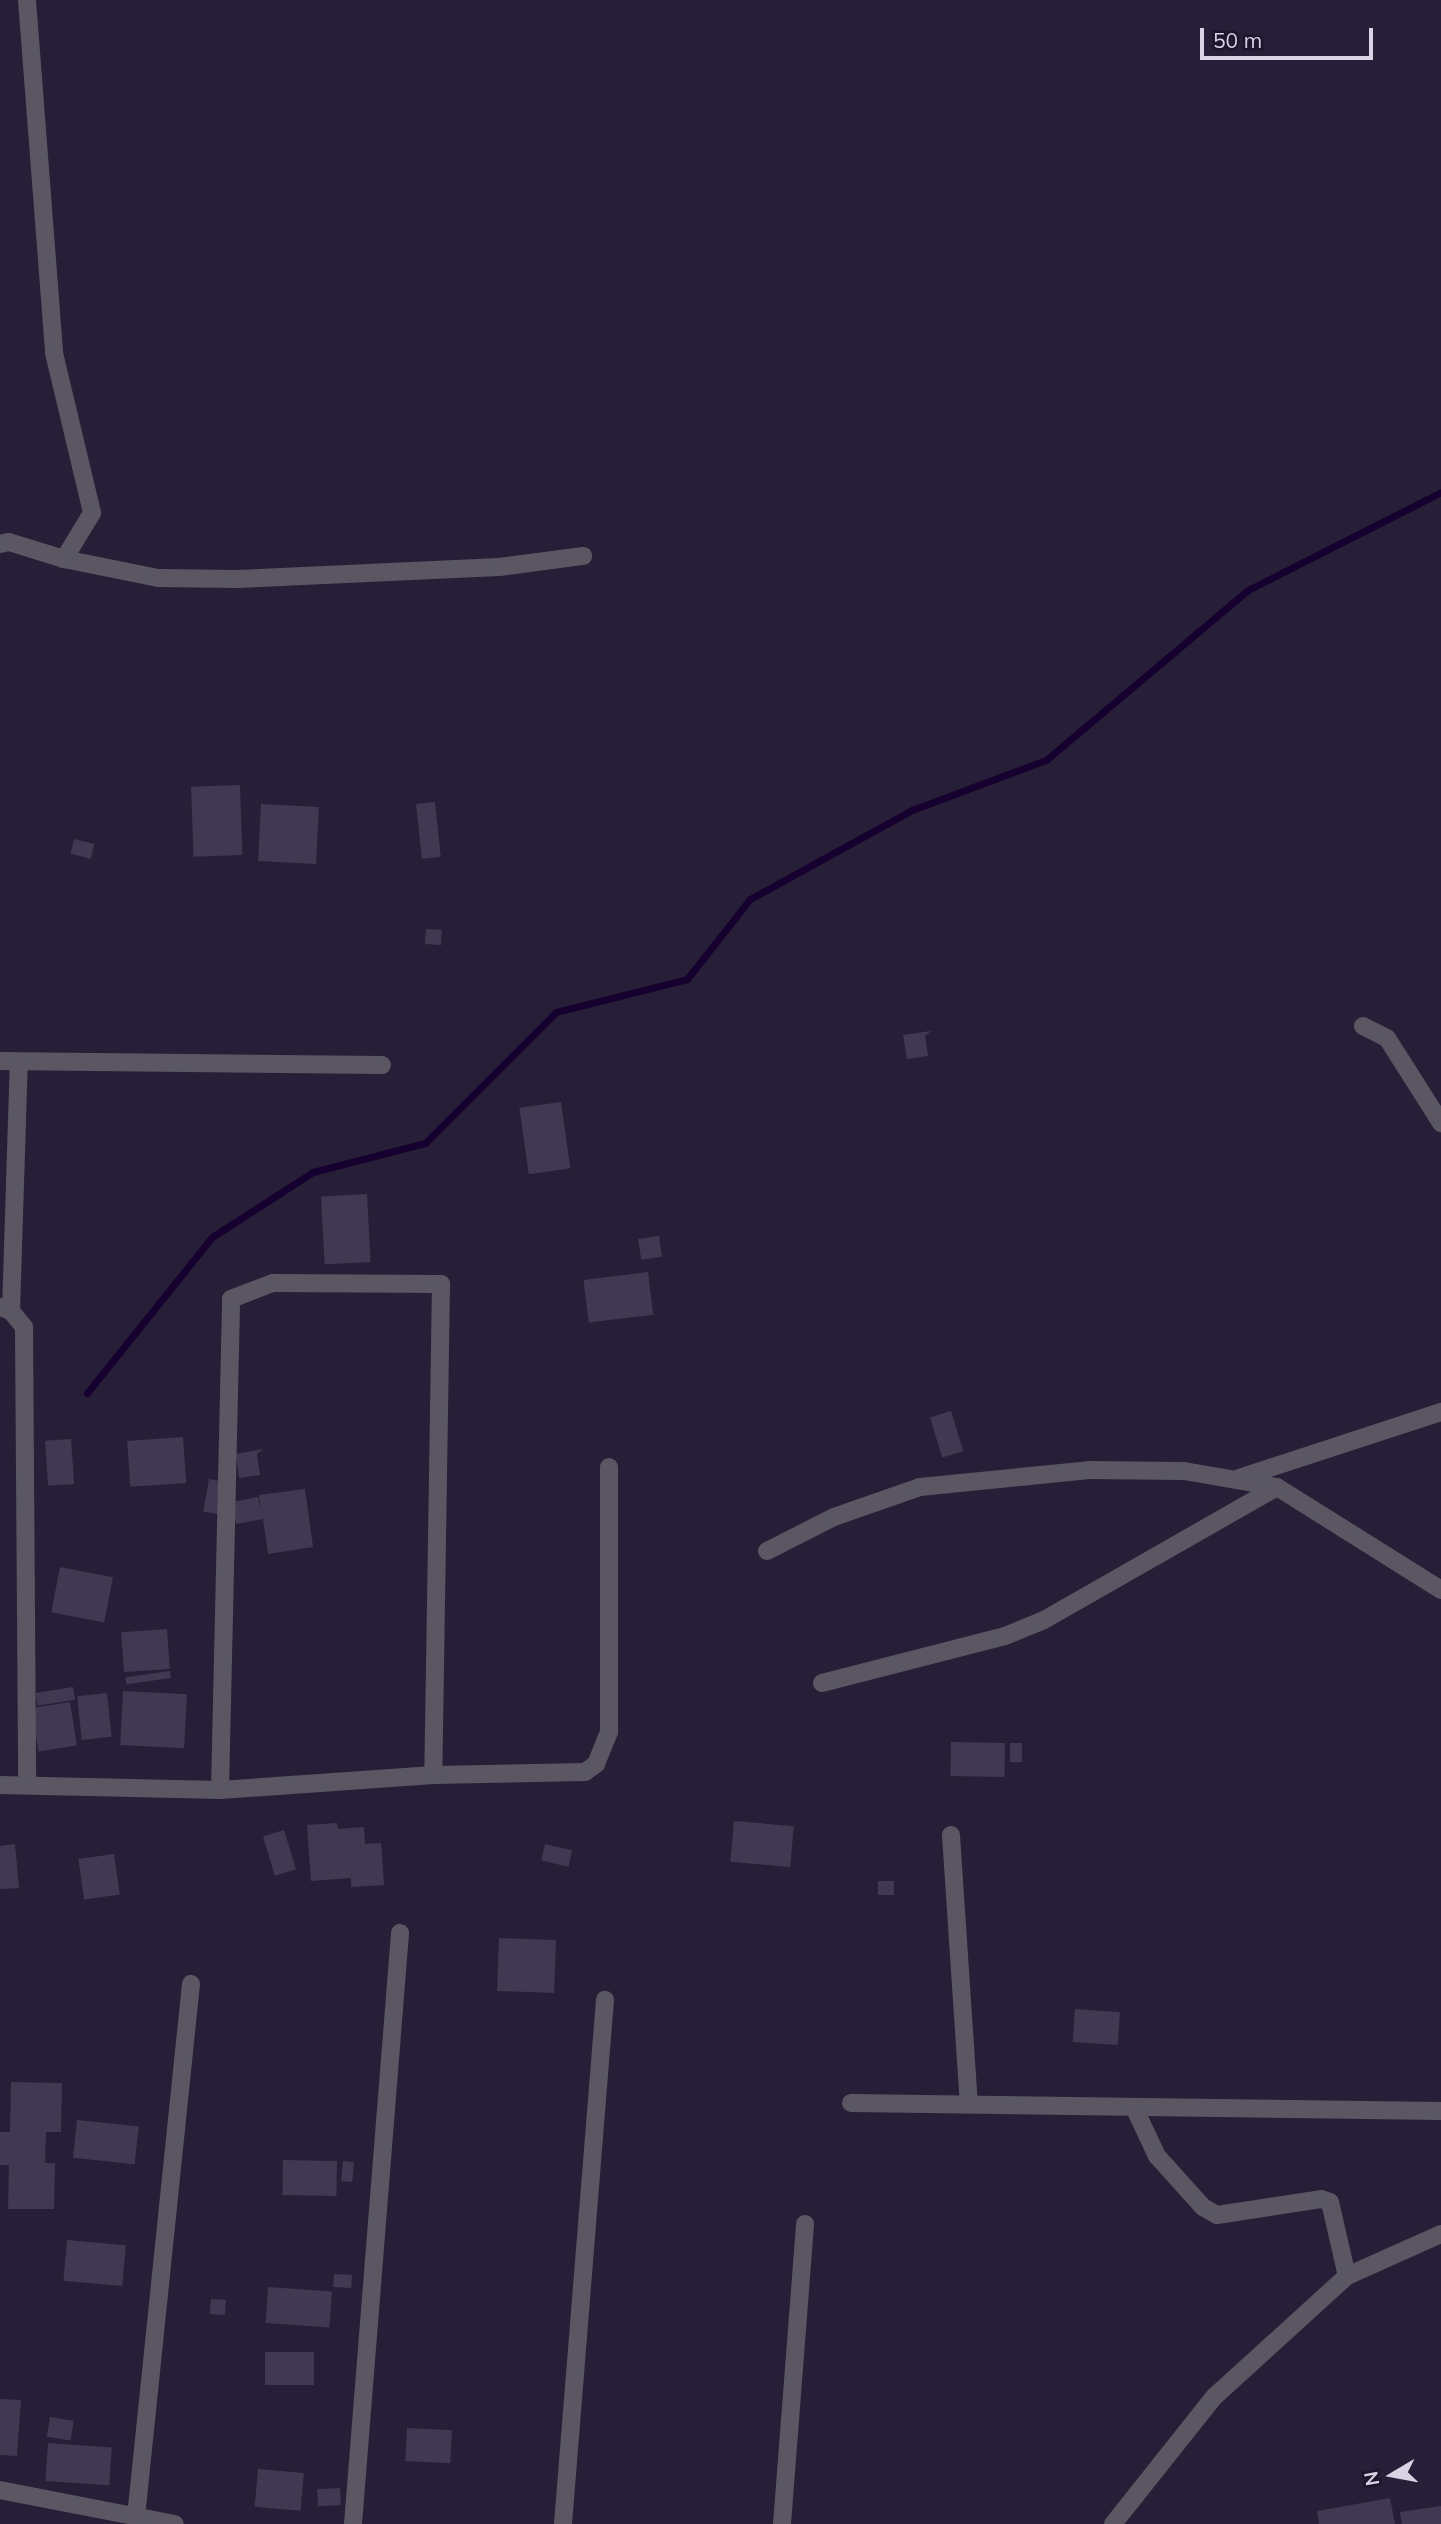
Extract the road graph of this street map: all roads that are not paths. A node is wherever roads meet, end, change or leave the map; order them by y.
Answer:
1 (27, 0) edge
2 (0, 544) edge
3 (583, 556) dead end
4 (64, 559) junction
5 (1363, 1026) dead end
6 (0, 1061) edge
7 (19, 1062) junction
8 (382, 1065) dead end
9 (1441, 1123) edge
10 (6, 1309) edge
11 (1441, 1412) edge
12 (609, 1467) dead end
13 (1239, 1478) junction
14 (1277, 1487) junction
15 (767, 1550) dead end
16 (1441, 1590) edge
17 (822, 1683) dead end
18 (433, 1775) junction
19 (0, 1785) edge
20 (27, 1785) junction
21 (220, 1790) junction
22 (951, 1835) dead end
23 (400, 1933) dead end
24 (191, 1984) dead end
25 (605, 2000) dead end
26 (851, 2103) dead end
27 (969, 2104) junction
28 (1134, 2107) junction
29 (1441, 2111) edge
30 (805, 2224) dead end
31 (1441, 2234) edge
32 (1347, 2276) junction
33 (0, 2490) edge
34 (136, 2517) junction
35 (175, 2524) edge
36 (353, 2524) edge
37 (563, 2524) edge
38 (782, 2524) edge
39 (1113, 2524) edge

1 - 4 street
2 - 4 street
3 - 4 street
5 - 9 street
6 - 7 street
7 - 8 street
7 - 10 street
10 - 20 street
11 - 13 street
12 - 18 street
13 - 14 street
13 - 15 street
14 - 16 street
14 - 17 street
18 - 21 street
18 - 21 street
19 - 20 street
20 - 21 street
22 - 27 street
23 - 36 street
24 - 34 street
25 - 37 street
26 - 27 street
27 - 28 street
28 - 29 street
28 - 32 street
30 - 38 street
31 - 32 street
32 - 39 street
33 - 34 street
34 - 35 street

